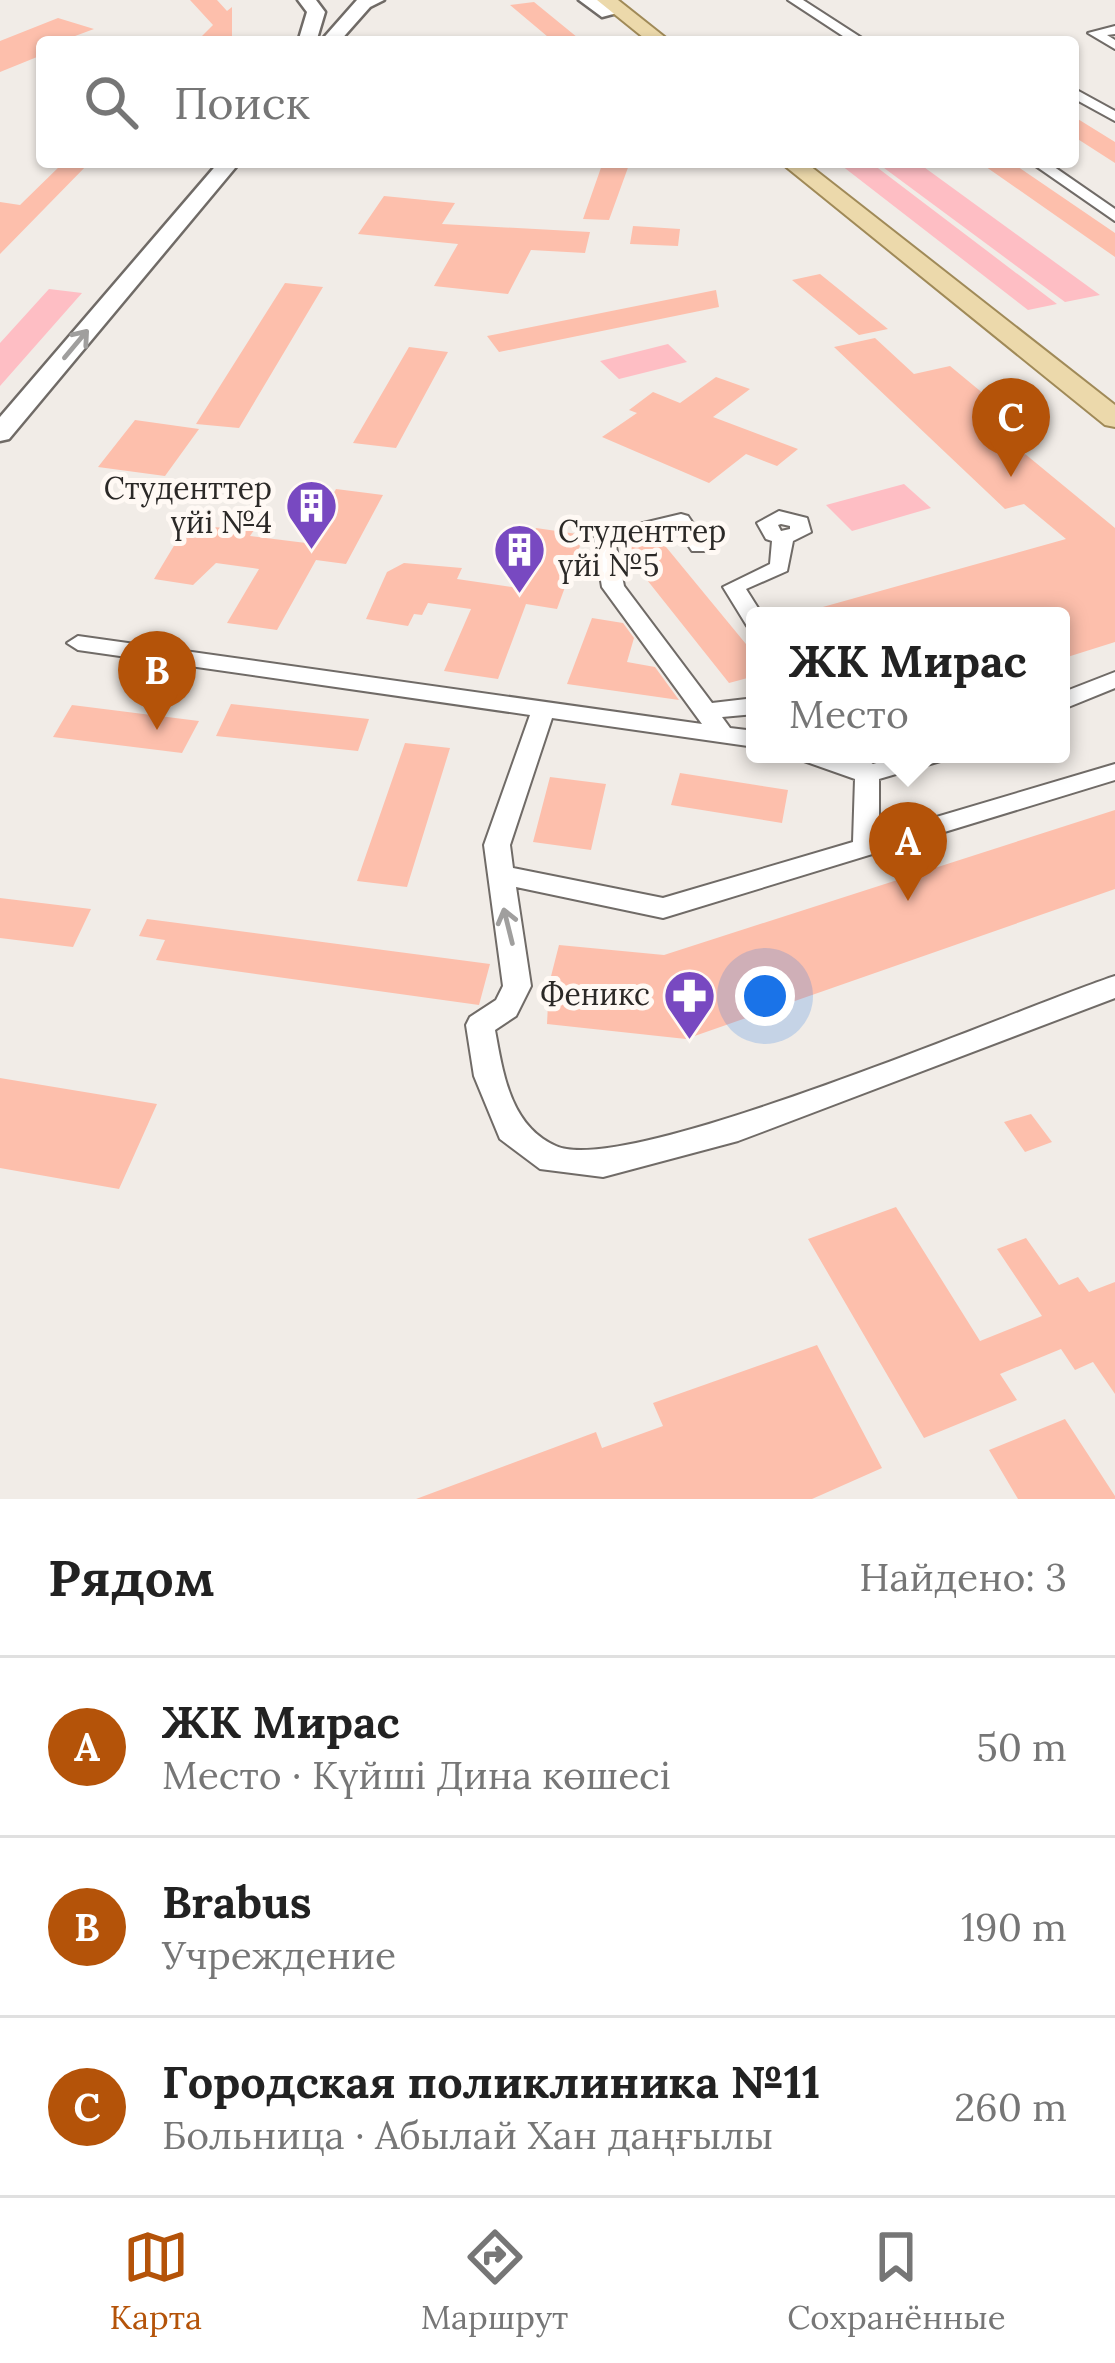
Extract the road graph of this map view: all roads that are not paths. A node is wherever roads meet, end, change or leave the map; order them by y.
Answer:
1 (308, 0) edge
2 (794, 0) edge
3 (361, 1) edge
4 (598, 3) edge
5 (1115, 30) edge
6 (310, 36) edge
7 (316, 36) edge
8 (333, 36) edge
9 (636, 36) edge
10 (651, 36) edge
11 (851, 36) edge
12 (1115, 46) edge
13 (1115, 59) edge
14 (1079, 96) edge
15 (1115, 117) edge
16 (201, 168) edge
17 (225, 168) edge
18 (799, 168) edge
19 (825, 168) edge
20 (1046, 168) edge
21 (1115, 217) edge
22 (1115, 394) edge
23 (0, 401) edge
24 (1115, 419) edge
25 (0, 433) edge
26 (783, 538) dead end
27 (699, 547) dead end
28 (746, 607) edge
29 (78, 643) dead end
30 (1115, 679) edge
31 (1070, 698) edge
32 (544, 707) junction
33 (746, 710) edge
34 (716, 722) junction
35 (746, 735) edge
36 (860, 764) edge
37 (1115, 772) edge
38 (866, 850) junction
39 (502, 875) junction
40 (1115, 987) edge

1 - 6 main road
2 - 11 street
3 - 7 main road
3 - 8 main road
4 - 9 main road
4 - 10 main road
5 - 12 street
12 - 13 street
14 - 15 street
16 - 23 main road
25 -> 17 main road
18 - 24 main road
19 - 22 main road
20 - 21 street
26 - 28 street
27 - 34 street
29 - 32 street
30 - 31 street
32 - 34 street
32 - 39 street
33 - 34 street
34 - 35 street
36 - 38 street
37 - 38 street
38 - 39 street
40 -> 39 street

